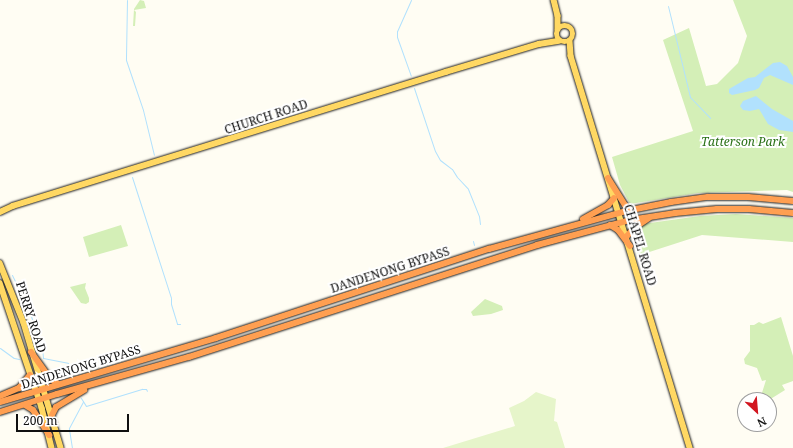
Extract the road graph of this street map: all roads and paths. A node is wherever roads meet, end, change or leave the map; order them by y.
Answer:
1 (554, 0) edge
2 (558, 16) junction
3 (565, 26) junction
4 (557, 32) junction
5 (564, 41) junction
6 (539, 44) junction
7 (608, 178) junction
8 (614, 198) junction
9 (793, 201) edge
10 (631, 210) junction
11 (0, 212) edge
12 (619, 213) junction
13 (793, 213) edge
14 (652, 216) junction
15 (623, 222) junction
16 (573, 224) junction
17 (610, 225) junction
18 (627, 236) junction
19 (630, 246) junction
20 (0, 263) edge
21 (0, 282) edge
22 (31, 352) junction
23 (30, 375) junction
24 (58, 384) junction
25 (90, 386) junction
26 (43, 389) junction
27 (36, 391) junction
28 (0, 396) edge
29 (46, 398) junction
30 (39, 400) junction
31 (0, 402) edge
32 (25, 405) junction
33 (0, 412) edge
34 (52, 415) junction
35 (49, 435) junction
36 (689, 441) junction
37 (52, 448) edge
38 (61, 448) edge
39 (690, 448) edge
40 (694, 448) edge

1 - 2 main road
2 - 3 main road
2 - 4 main road
3 - 4 main road, CHURCH ROAD
3 - 5 main road
4 - 5 main road
4 - 6 main road, CHURCH ROAD
5 - 6 main road, CHURCH ROAD
5 - 7 main road, CHAPEL ROAD
6 - 11 main road, CHURCH ROAD
7 - 8 main road, CHAPEL ROAD
7 - 10 highway
8 - 12 main road, CHAPEL ROAD
8 - 16 highway
9 - 10 highway, DANDENONG BYPASS
10 - 12 highway, DANDENONG BYPASS
12 - 15 main road, CHAPEL ROAD
12 - 16 highway, DANDENONG BYPASS
13 - 14 highway, DANDENONG BYPASS
14 - 15 highway, DANDENONG BYPASS
14 - 18 highway
15 - 17 highway, DANDENONG BYPASS
15 - 18 main road, CHAPEL ROAD
16 - 24 highway, DANDENONG BYPASS
17 - 19 highway
17 - 25 highway, DANDENONG BYPASS
18 - 19 main road, CHAPEL ROAD
19 - 36 main road, CHAPEL ROAD
20 - 22 main road, PERRY ROAD
21 - 23 main road, PERRY ROAD
22 - 24 highway
22 - 26 main road, PERRY ROAD
23 - 27 main road, PERRY ROAD
23 - 28 highway
24 - 26 highway, DANDENONG BYPASS
25 - 29 highway, DANDENONG BYPASS
25 - 34 highway
26 - 27 highway, DANDENONG BYPASS
26 - 29 main road, PERRY ROAD
27 - 30 main road, PERRY ROAD
27 - 31 highway, DANDENONG BYPASS
29 - 30 highway, DANDENONG BYPASS
29 - 34 main road, PERRY ROAD
30 - 32 highway, DANDENONG BYPASS
30 - 35 main road, PERRY ROAD
32 - 33 highway, DANDENONG BYPASS
32 - 35 highway
34 - 38 main road, PERRY ROAD
35 - 37 main road, PERRY ROAD
36 - 39 main road, CHAPEL ROAD
36 - 40 main road, CHAPEL ROAD

